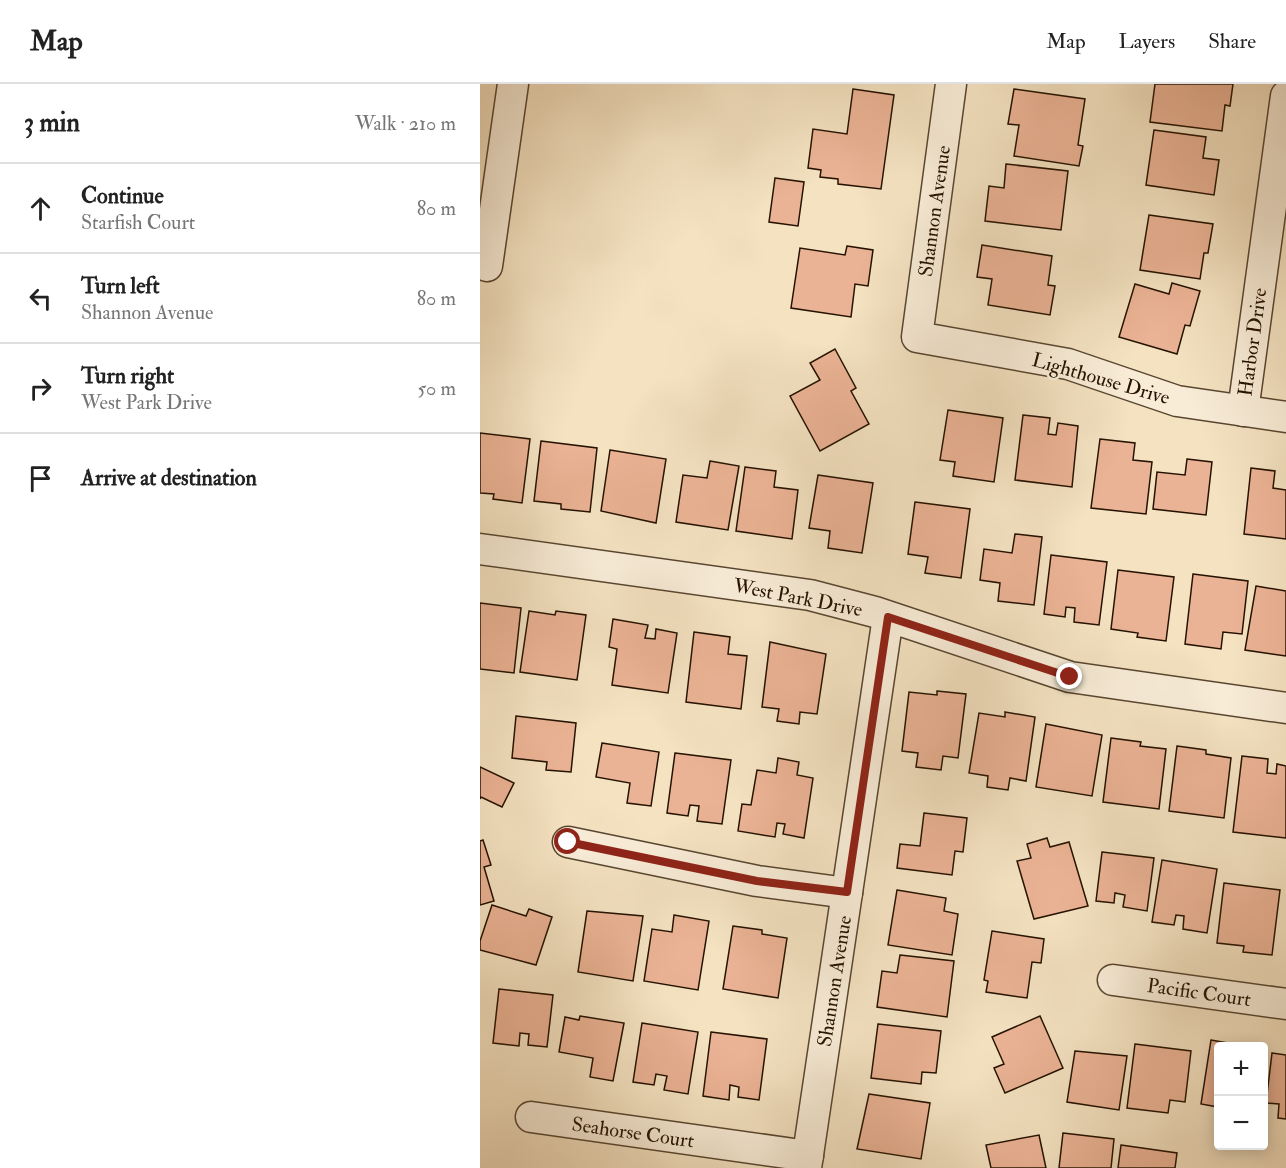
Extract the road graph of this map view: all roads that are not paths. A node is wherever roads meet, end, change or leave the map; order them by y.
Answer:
1 (513, 84) edge
2 (951, 84) edge
3 (1286, 96) edge
4 (487, 266) dead end
5 (917, 338) joint
6 (1243, 411) junction
7 (1286, 417) edge
8 (480, 549) edge
9 (888, 617) junction
10 (1286, 708) edge
11 (568, 842) dead end
12 (847, 892) junction
13 (1113, 980) dead end
14 (1286, 1004) edge
15 (531, 1118) dead end
16 (807, 1162) edge

1 - 4 street
2 - 5 street, Shannon Avenue
3 - 6 street, Harbor Drive
5 - 6 street, Lighthouse Drive
6 - 7 street, Lighthouse Drive
8 - 9 street, West Park Drive
9 - 10 street, West Park Drive
9 - 12 street, Shannon Avenue
11 - 12 street
12 - 16 street, Shannon Avenue
13 - 14 street, Pacific Court
15 - 16 street, Seahorse Court

